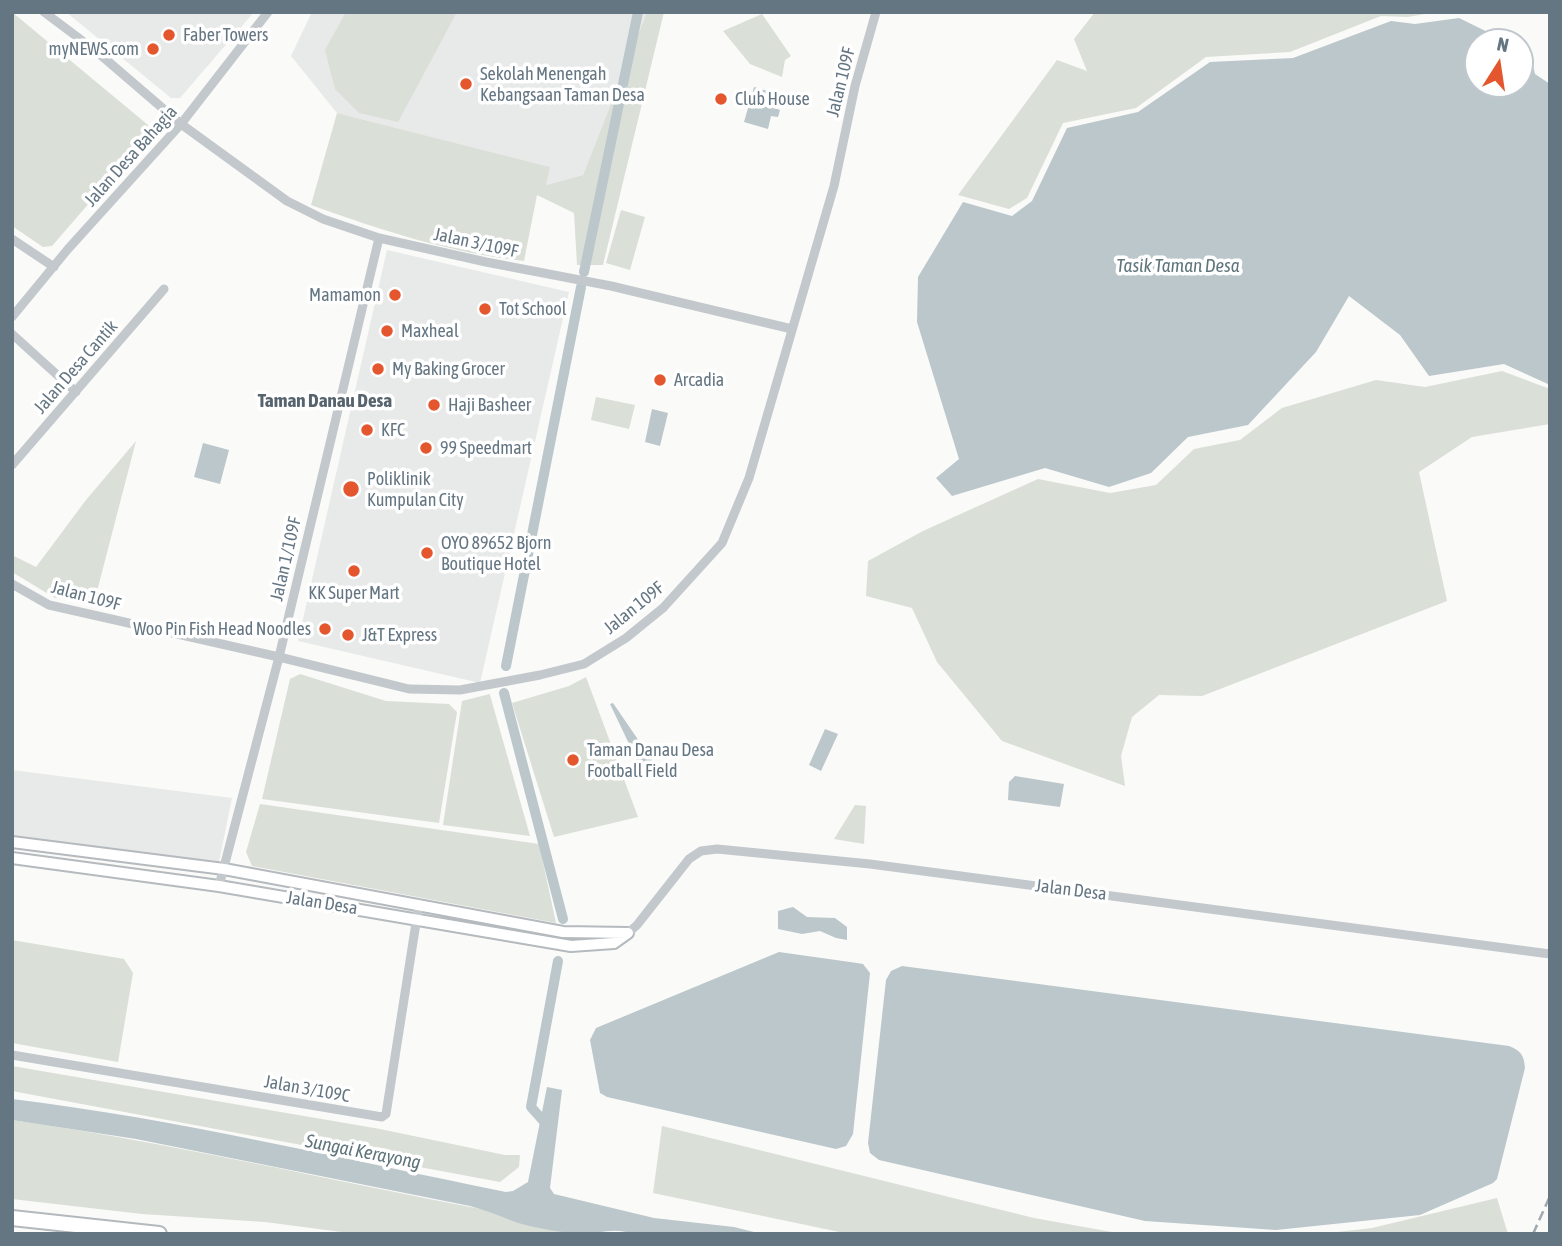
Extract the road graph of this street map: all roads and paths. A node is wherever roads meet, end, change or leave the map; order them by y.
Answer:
1 (44, 12) edge
2 (268, 12) edge
3 (876, 12) edge
4 (181, 124) junction
5 (379, 238) junction
6 (12, 239) edge
7 (54, 267) junction
8 (164, 289) dead end
9 (12, 317) edge
10 (792, 329) junction
11 (12, 334) edge
12 (76, 392) junction
13 (340, 400) junction
14 (361, 404) dead end
15 (12, 465) edge
16 (12, 584) edge
17 (279, 657) junction
18 (12, 842) edge
19 (12, 858) edge
20 (224, 869) junction
21 (219, 886) junction
22 (419, 904) junction
23 (417, 919) junction
24 (628, 933) junction
25 (1550, 954) edge
26 (12, 1055) edge
27 (12, 1218) edge
28 (159, 1234) edge

1 - 4 street, Jalan 3/109F
2 - 4 street, Jalan Desa Bahagia
3 - 10 street, Jalan 109F
4 - 5 street, Jalan 3/109F
4 - 7 street, Jalan Desa Bahagia
5 - 10 street, Jalan 3/109F
5 - 13 street, Jalan 1/109F
6 - 7 street
7 - 9 street, Jalan Desa Bahagia
8 - 12 street, Jalan Desa Cantik
10 - 17 street, Jalan 109F
11 - 12 street
12 - 15 street, Jalan Desa Cantik
13 - 14 street
13 - 17 street, Jalan 1/109F
16 - 17 street, Jalan 109F
17 - 20 street, Jalan 1/109F
18 - 20 main road, Jalan Desa
19 - 21 main road, Jalan Desa
20 - 21 street, Jalan 1/109F
20 - 22 main road, Jalan Desa
21 - 23 main road, Jalan Desa
22 - 23 street, Jalan 3/109C
22 - 24 main road, Jalan Desa
23 - 24 main road, Jalan Desa
23 - 26 street, Jalan 3/109C
24 - 25 street, Jalan Desa
27 - 28 highway

